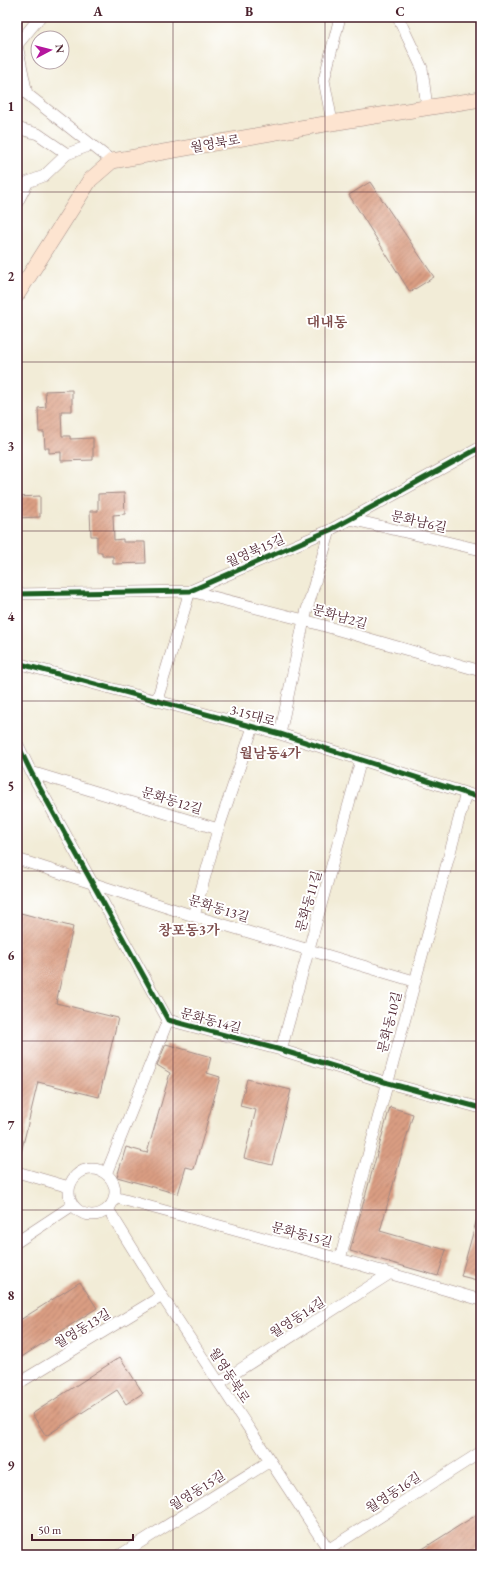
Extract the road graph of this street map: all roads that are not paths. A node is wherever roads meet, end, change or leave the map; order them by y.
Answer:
1 (40, 17) edge
2 (340, 17) edge
3 (398, 17) edge
4 (20, 69) edge
5 (481, 99) edge
6 (427, 108) junction
7 (332, 122) junction
8 (17, 128) edge
9 (91, 145) junction
10 (67, 154) junction
11 (112, 161) junction
12 (17, 203) edge
13 (17, 295) edge
14 (481, 447) edge
15 (350, 519) junction
16 (330, 530) junction
17 (481, 550) edge
18 (190, 591) junction
19 (17, 594) edge
20 (304, 620) junction
21 (17, 663) edge
22 (481, 671) edge
23 (157, 700) junction
24 (253, 726) junction
25 (280, 734) junction
26 (17, 744) edge
27 (361, 760) junction
28 (31, 772) junction
29 (466, 793) junction
30 (481, 798) edge
31 (218, 830) junction
32 (17, 859) edge
33 (92, 882) junction
34 (194, 916) junction
35 (309, 949) junction
36 (414, 981) junction
37 (168, 1020) junction
38 (281, 1050) junction
39 (388, 1082) junction
40 (481, 1108) edge
41 (17, 1172) edge
42 (106, 1174) junction
43 (69, 1187) junction
44 (114, 1197) junction
45 (73, 1206) junction
46 (108, 1209) junction
47 (17, 1242) edge
48 (340, 1259) junction
49 (389, 1274) junction
50 (162, 1296) junction
51 (481, 1300) edge
52 (219, 1383) junction
53 (17, 1384) edge
54 (481, 1452) edge
55 (270, 1461) junction
56 (327, 1553) edge
57 (120, 1555) edge

1 - 4 street
2 - 7 street
3 - 6 street
4 - 9 street
5 - 6 main road, 월영북로
6 - 7 main road, 월영북로
7 - 11 main road, 월영북로
8 - 10 street
9 - 10 street
9 - 11 street
10 - 12 street
11 - 13 main road
14 - 15 street, 월영북15길
15 - 16 street, 월영북15길
15 - 17 street, 문화남6길
16 - 18 street, 월영북15길
16 - 20 street
18 - 19 street, 월영북15길
18 - 20 street, 문화남2길
18 - 23 street
20 - 22 street, 문화남2길
20 - 25 street
21 - 23 street, 3·15대로
23 - 24 street, 3·15대로
24 - 25 street, 3·15대로
24 - 31 street
25 - 27 street, 3·15대로
26 - 28 street, 문화동14길
27 - 29 street, 3·15대로
27 - 35 street, 문화동11길
28 - 31 street, 문화동12길
28 - 33 street, 문화동14길
29 - 30 street, 3·15대로
29 - 36 street, 문화동10길
31 - 34 street
32 - 33 street, 문화동13길
33 - 34 street, 문화동13길
33 - 37 street, 문화동14길
34 - 35 street, 문화동13길
35 - 36 street, 문화동13길
35 - 38 street, 문화동11길
36 - 39 street, 문화동10길
37 - 38 street, 문화동14길
37 - 42 street
38 - 39 street, 문화동14길
39 - 40 street, 문화동14길
39 - 48 street, 문화동10길
41 - 43 street
42 - 43 street
42 - 44 street
43 - 45 street
44 - 46 street
44 - 48 street, 문화동15길
45 - 46 street
45 - 47 street
46 - 50 street, 월영동북로
48 - 49 street, 문화동15길
49 - 51 street, 문화동15길
49 - 52 street, 월영동14길
50 - 52 street, 월영동북로
50 - 53 street, 월영동13길
52 - 55 street, 월영동북로
54 - 56 street, 월영동16길
55 - 56 street, 월영동북로
55 - 57 street, 월영동15길

